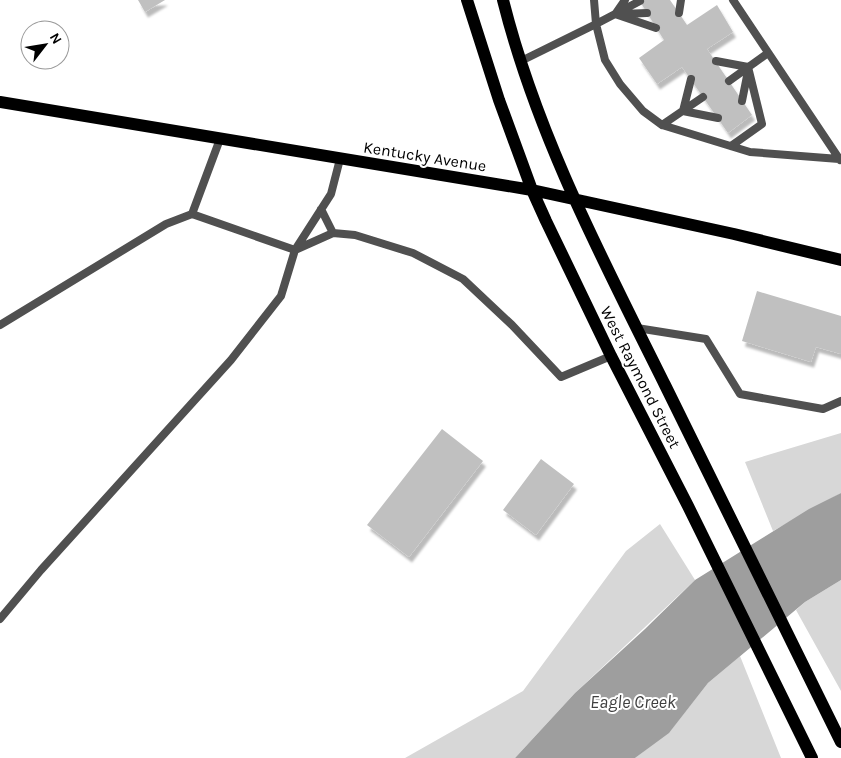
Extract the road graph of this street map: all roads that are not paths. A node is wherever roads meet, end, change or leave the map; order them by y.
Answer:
1 (467, 0) edge
2 (503, 0) edge
3 (594, 0) edge
4 (618, 0) edge
5 (625, 0) edge
6 (681, 0) edge
7 (732, 0) edge
8 (640, 1) edge
9 (647, 13) dead end
10 (679, 13) dead end
11 (615, 14) junction
12 (596, 24) junction
13 (656, 28) dead end
14 (768, 54) junction
15 (521, 61) junction
16 (716, 61) dead end
17 (748, 68) junction
18 (691, 79) dead end
19 (729, 81) dead end
20 (704, 97) dead end
21 (742, 101) dead end
22 (0, 102) edge
23 (682, 111) junction
24 (718, 118) dead end
25 (662, 124) junction
26 (220, 139) junction
27 (731, 146) junction
28 (340, 159) junction
29 (840, 160) edge
30 (532, 190) junction
31 (575, 199) junction
32 (321, 209) junction
33 (192, 214) junction
34 (333, 233) junction
35 (295, 250) junction
36 (841, 260) edge
37 (0, 325) edge
38 (637, 328) junction
39 (611, 356) junction
40 (841, 401) edge
41 (0, 619) edge
42 (841, 742) edge
43 (812, 758) edge

1 - 30 main road, West Raymond Street
2 - 15 main road, West Raymond Street
3 - 12 lane
4 - 11 lane
5 - 11 lane
6 - 10 lane
7 - 14 lane
8 - 11 lane
9 - 11 lane
11 - 12 lane
11 - 13 lane
12 - 15 lane
12 - 25 lane
14 - 17 lane
14 - 29 lane
15 - 31 main road, West Raymond Street
16 - 17 lane
17 - 19 lane
17 - 21 lane
17 - 27 lane
18 - 23 lane
20 - 23 lane
22 - 26 main road, Kentucky Avenue
23 - 24 lane
23 - 25 lane
25 - 27 lane
26 - 28 main road, Kentucky Avenue
26 - 33 lane
27 - 29 lane
28 - 30 main road, Kentucky Avenue
28 - 32 lane
30 - 31 main road, Kentucky Avenue
30 - 39 main road, West Raymond Street
31 - 36 main road, Kentucky Avenue
31 - 38 main road, West Raymond Street
32 - 34 lane
32 - 35 lane
33 - 35 lane
33 - 37 lane
34 - 35 lane
34 - 39 lane
35 - 41 lane
38 - 40 lane
38 - 42 main road, West Raymond Street
39 - 43 main road, West Raymond Street

